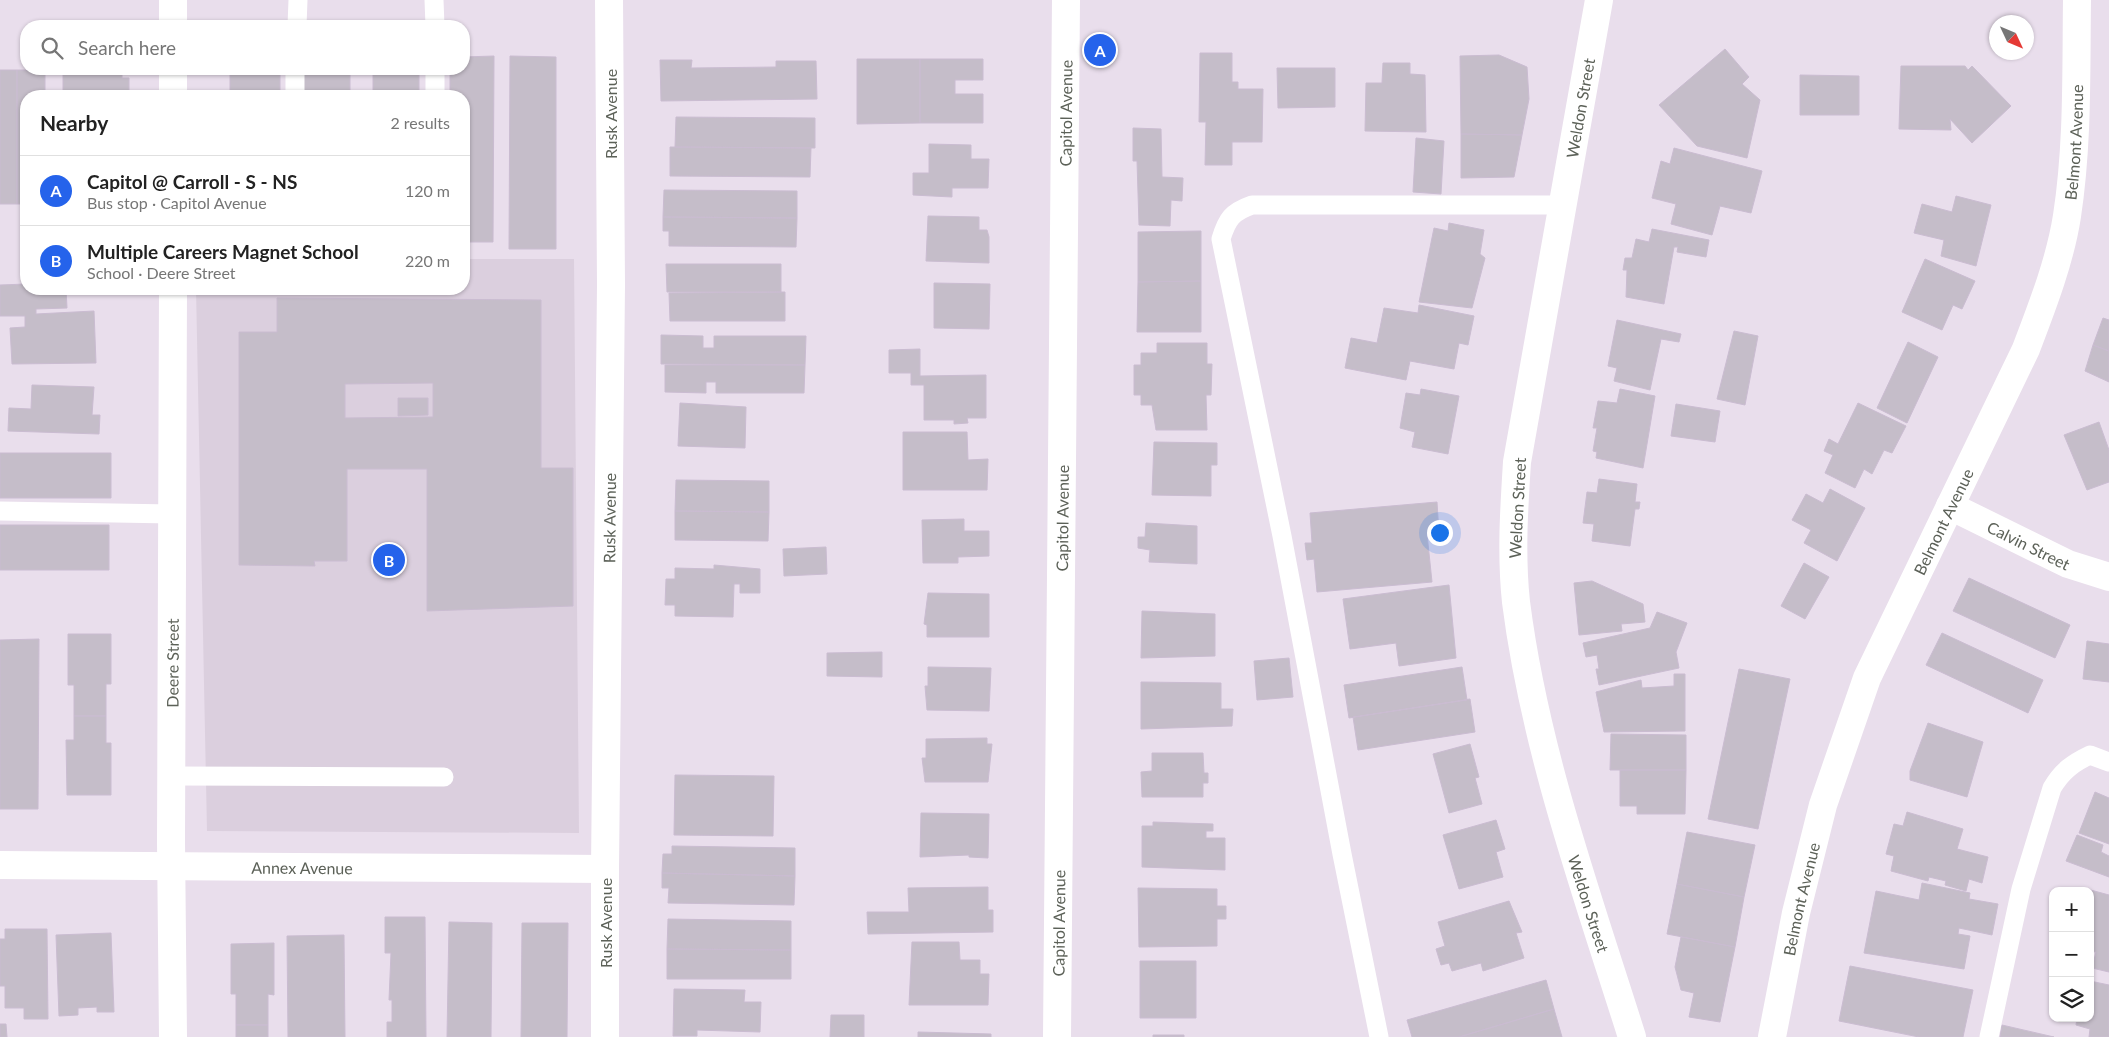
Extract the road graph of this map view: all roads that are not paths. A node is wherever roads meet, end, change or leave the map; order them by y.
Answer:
1 (173, 0) edge
2 (298, 0) edge
3 (434, 0) edge
4 (609, 0) edge
5 (1066, 0) edge
6 (1599, 0) edge
7 (2077, 0) edge
8 (173, 20) edge
9 (297, 20) edge
10 (435, 20) edge
11 (173, 75) edge
12 (295, 75) edge
13 (435, 75) edge
14 (173, 90) edge
15 (295, 90) edge
16 (435, 90) edge
17 (1564, 205) junction
18 (173, 295) edge
19 (1950, 506) junction
20 (0, 512) edge
21 (172, 514) junction
22 (2109, 576) edge
23 (2109, 762) edge
24 (171, 776) junction
25 (444, 777) dead end
26 (0, 865) edge
27 (172, 867) junction
28 (605, 868) junction
29 (173, 1037) edge
30 (605, 1037) edge
31 (1057, 1037) edge
32 (1379, 1037) edge
33 (1632, 1037) edge
34 (1772, 1037) edge
35 (1989, 1037) edge

1 - 8 street
2 - 9 lane
3 - 10 lane
4 - 28 street, Rusk Avenue
5 - 31 street, Capitol Avenue
6 - 17 street, Weldon Street
7 - 19 street, Belmont Avenue
11 - 14 street
12 - 15 lane
13 - 16 lane
17 - 32 lane
17 - 33 street, Weldon Street
18 - 21 street, Deere Street
19 - 22 street, Calvin Street
19 - 34 street, Belmont Avenue
20 - 21 lane
21 - 24 street, Deere Street
23 - 35 lane
24 - 25 lane
24 - 27 street, Deere Street
26 - 27 street, Annex Avenue
27 - 28 street, Annex Avenue
27 - 29 street, Deere Street
28 - 30 street, Rusk Avenue

